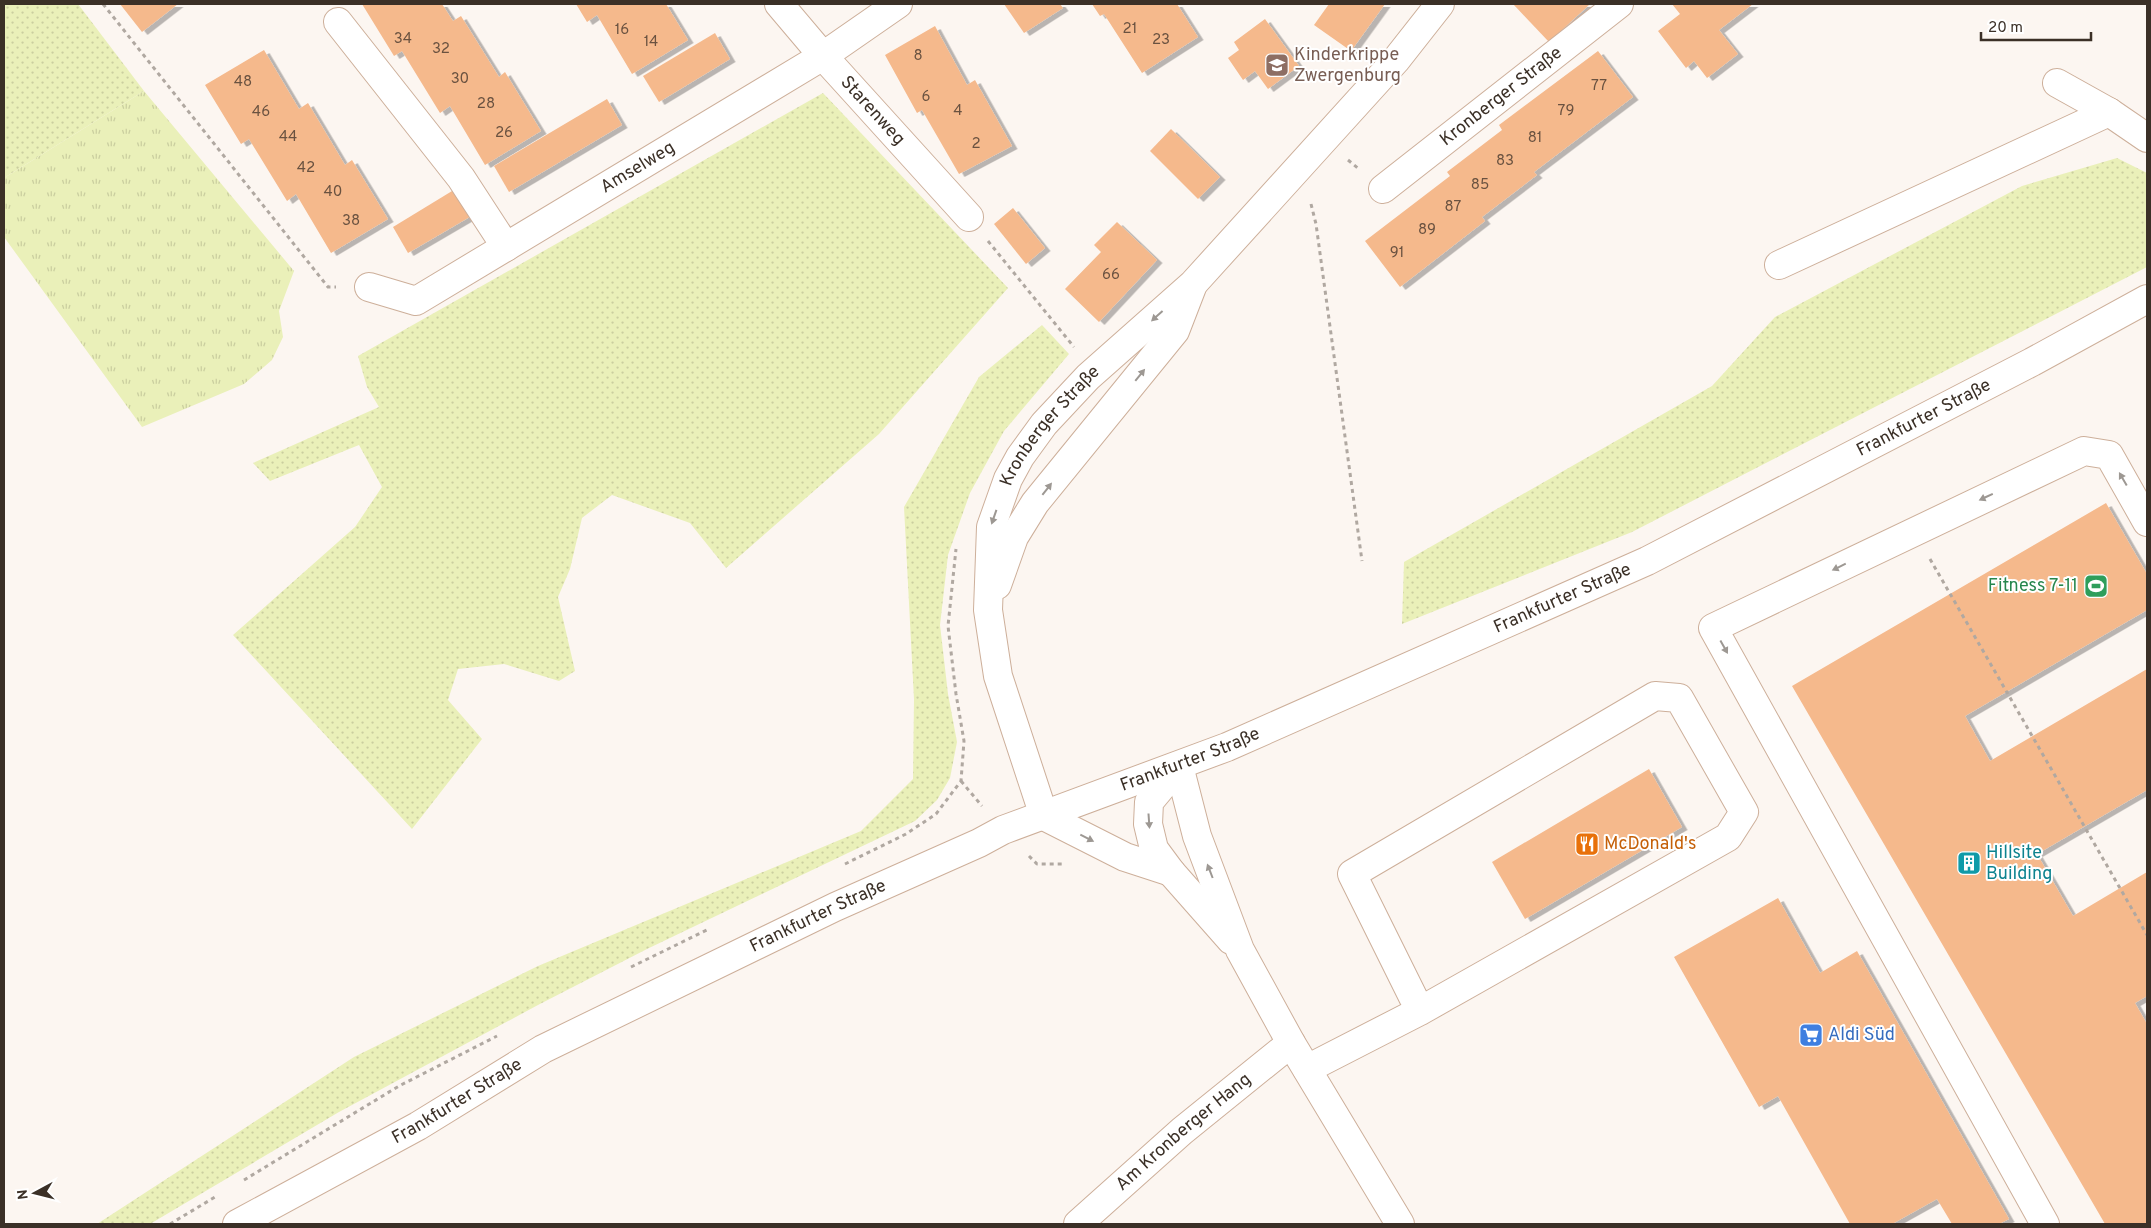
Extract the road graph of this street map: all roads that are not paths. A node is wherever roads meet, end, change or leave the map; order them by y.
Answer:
1 (779, 4) edge
2 (898, 4) edge
3 (1440, 4) edge
4 (1619, 4) edge
5 (338, 22) dead end
6 (823, 56) junction
7 (2058, 83) dead end
8 (2109, 112) junction
9 (2147, 138) edge
10 (1382, 189) road end
11 (969, 217) road end
12 (506, 247) junction
13 (1778, 265) dead end
14 (1193, 284) junction
15 (369, 287) road end
16 (2147, 299) edge
17 (2147, 522) edge
18 (988, 610) junction
19 (1179, 766) junction
20 (1044, 816) junction
21 (1171, 872) junction
22 (1240, 950) junction
23 (1420, 1011) junction
24 (1290, 1044) junction
25 (1307, 1070) junction
26 (237, 1224) edge
27 (1078, 1224) edge
28 (1400, 1224) edge
29 (2046, 1224) edge

1 - 6 street, Starenweg
2 - 6 street, Amselweg
3 - 14 street, Kronberger Straße
4 - 10 street, Kronberger Straße
5 - 12 street
6 - 11 street, Starenweg
6 - 12 street, Amselweg
7 - 8 street
8 - 9 street
8 - 13 street
12 - 15 street, Amselweg
18 -> 14 street, Kronberger Straße
14 -> 18 street, Kronberger Straße
16 - 19 street, Frankfurter Straße
17 -> 29 street
18 - 20 street, Kronberger Straße
19 - 20 street, Frankfurter Straße
19 -> 21 street
22 -> 19 street
20 -> 21 street
20 - 26 street, Frankfurter Straße
21 - 22 street
22 - 24 street
23 - 23 street
23 - 25 street
24 - 25 street
24 - 27 street, Am Kronberger Hang
25 - 28 street

